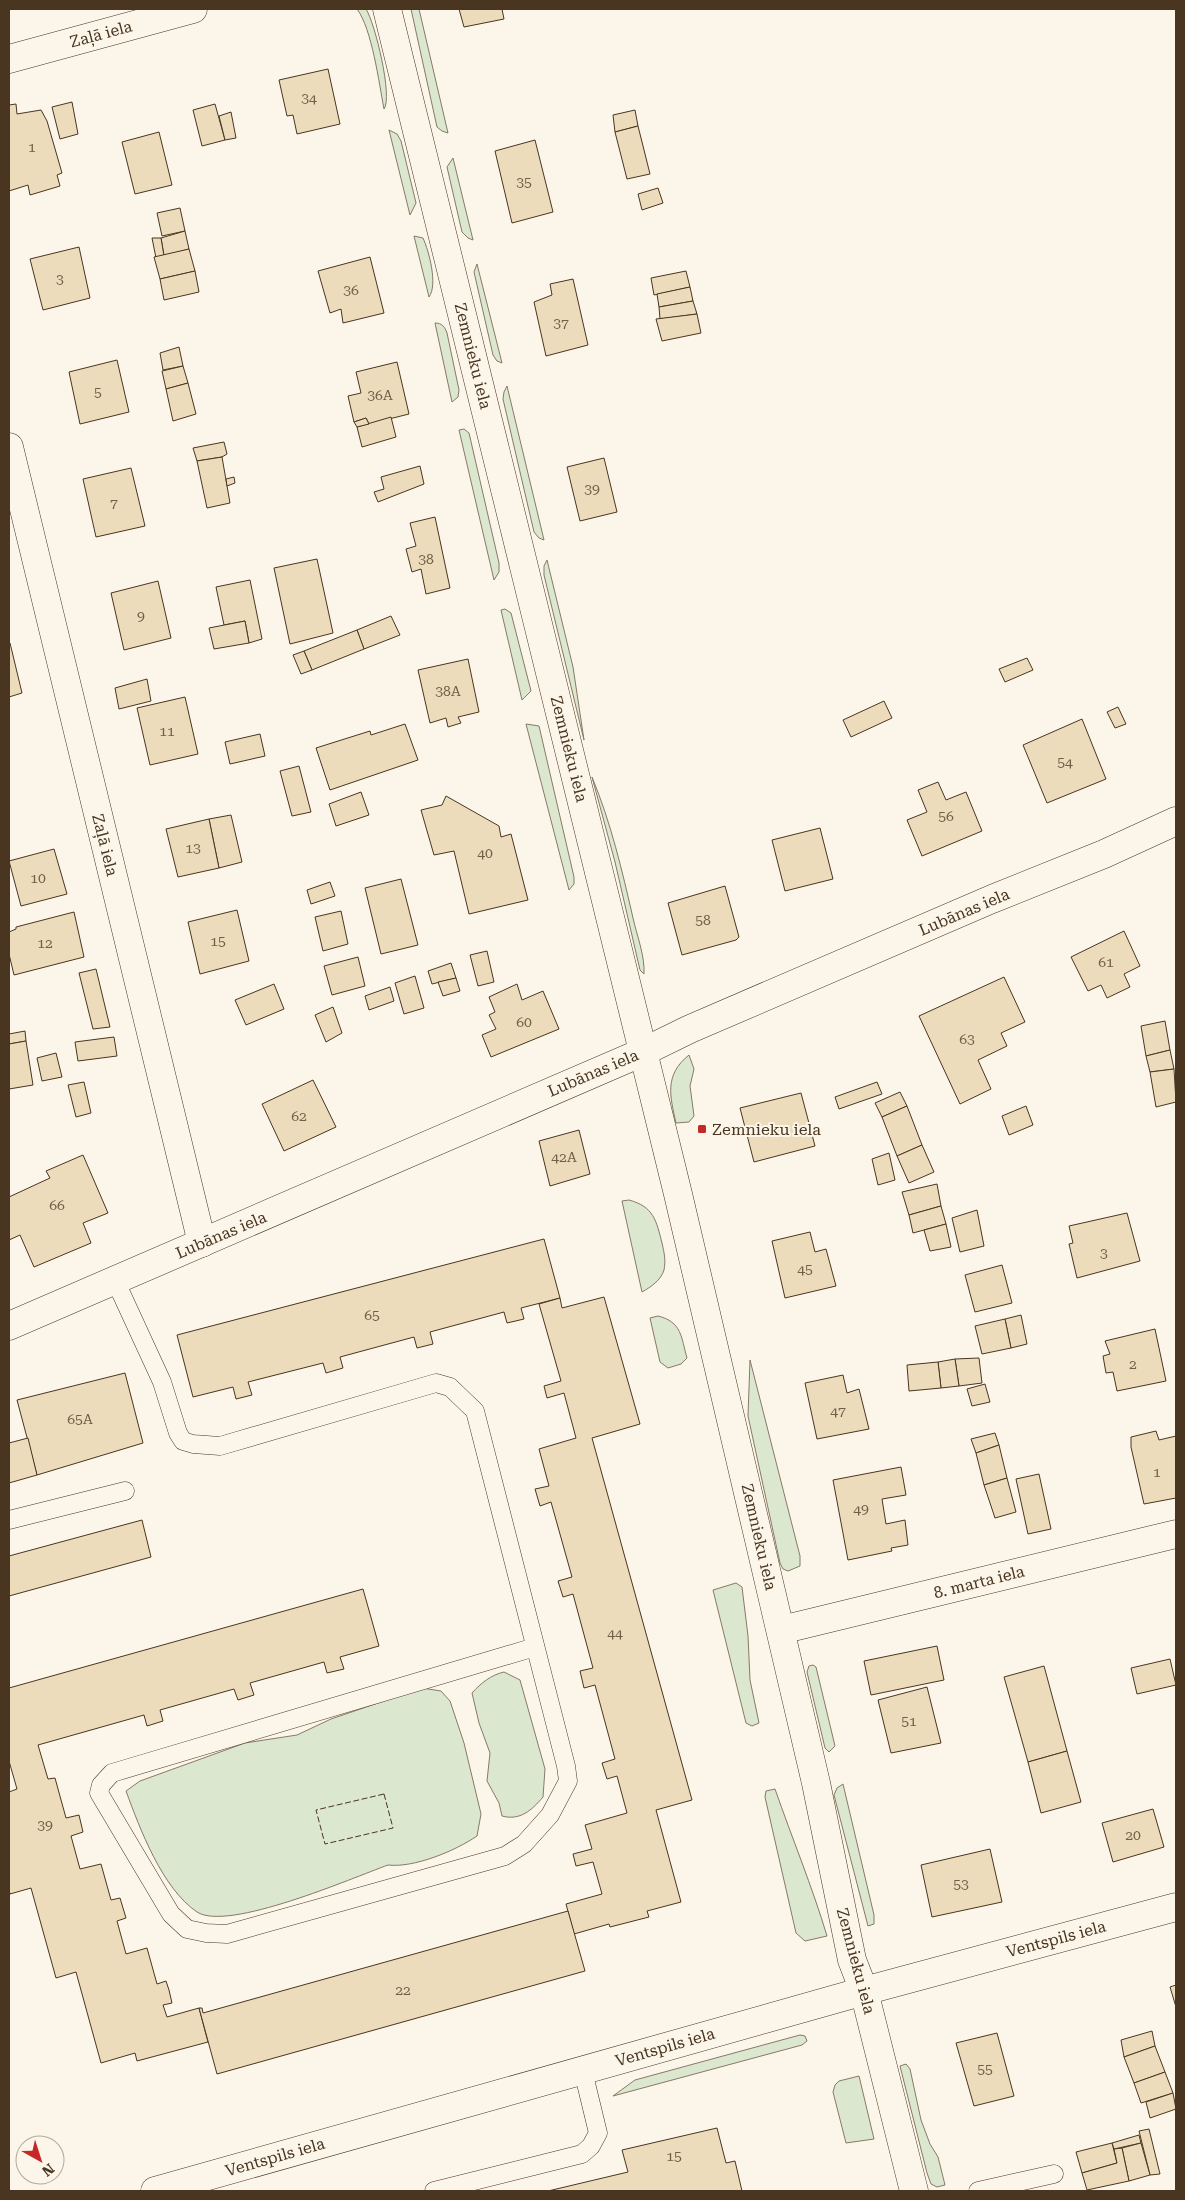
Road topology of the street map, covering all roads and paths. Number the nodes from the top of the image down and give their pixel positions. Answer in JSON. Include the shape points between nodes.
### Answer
{"nodes":[{"id":1,"x":193,"y":9,"type":"edge"},
{"id":2,"x":387,"y":9,"type":"edge"},
{"id":3,"x":9,"y":59,"type":"edge"},
{"id":4,"x":9,"y":447,"type":"edge"},
{"id":5,"x":1176,"y":821,"type":"edge"},
{"id":6,"x":644,"y":1052,"type":"junction"},
{"id":7,"x":202,"y":1243,"type":"junction"},
{"id":8,"x":115,"y":1280,"type":"junction"},
{"id":9,"x":9,"y":1326,"type":"edge"},
{"id":10,"x":125,"y":1490,"type":"dead end"},
{"id":11,"x":9,"y":1520,"type":"edge"},
{"id":12,"x":1176,"y":1534,"type":"edge"},
{"id":13,"x":781,"y":1630,"type":"junction"},
{"id":14,"x":536,"y":1647,"type":"junction"},
{"id":15,"x":1176,"y":1907,"type":"edge"},
{"id":16,"x":864,"y":1991,"type":"junction"},
{"id":17,"x":583,"y":2071,"type":"junction"},
{"id":18,"x":1054,"y":2174,"type":"dead end"},
{"id":19,"x":155,"y":2191,"type":"edge"},
{"id":20,"x":434,"y":2191,"type":"edge"},
{"id":21,"x":914,"y":2191,"type":"edge"},
{"id":22,"x":978,"y":2191,"type":"edge"}],
"edges":[{"from":1,"to":3,"type":"street","name":"Zaļā iela"},
{"from":2,"to":6,"type":"street","name":"Zemnieku iela"},
{"from":4,"to":7,"type":"street","name":"Zaļā iela"},
{"from":5,"to":6,"type":"street","name":"Lubānas iela","via":[[708,1021]]},
{"from":6,"to":7,"type":"street","name":"Lubānas iela"},
{"from":6,"to":13,"type":"street","name":"Zemnieku iela"},
{"from":7,"to":8,"type":"street","name":"Lubānas iela"},
{"from":8,"to":9,"type":"street","name":"Lubānas iela"},
{"from":8,"to":14,"type":"lane","via":[[162,1382],[178,1433],[184,1441],[193,1444],[220,1446],[436,1383],[450,1387],[475,1411]]},
{"from":10,"to":11,"type":"lane"},
{"from":12,"to":13,"type":"street","name":"8. marta iela"},
{"from":13,"to":16,"type":"street","name":"Zemnieku iela","via":[[852,1960]]},
{"from":14,"to":14,"type":"lane","via":[[568,1781],[550,1815],[524,1844],[505,1856],[228,1934],[206,1933],[187,1929],[171,1914],[99,1793],[101,1785],[112,1773],[130,1766]]},
{"from":15,"to":16,"type":"street","name":"Ventspils iela"},
{"from":16,"to":17,"type":"street","name":"Ventspils iela"},
{"from":16,"to":21,"type":"street","name":"Zemnieku iela"},
{"from":17,"to":19,"type":"street","name":"Ventspils iela"},
{"from":17,"to":20,"type":"lane","via":[[598,2133],[582,2154]]},
{"from":18,"to":22,"type":"lane"}]}
